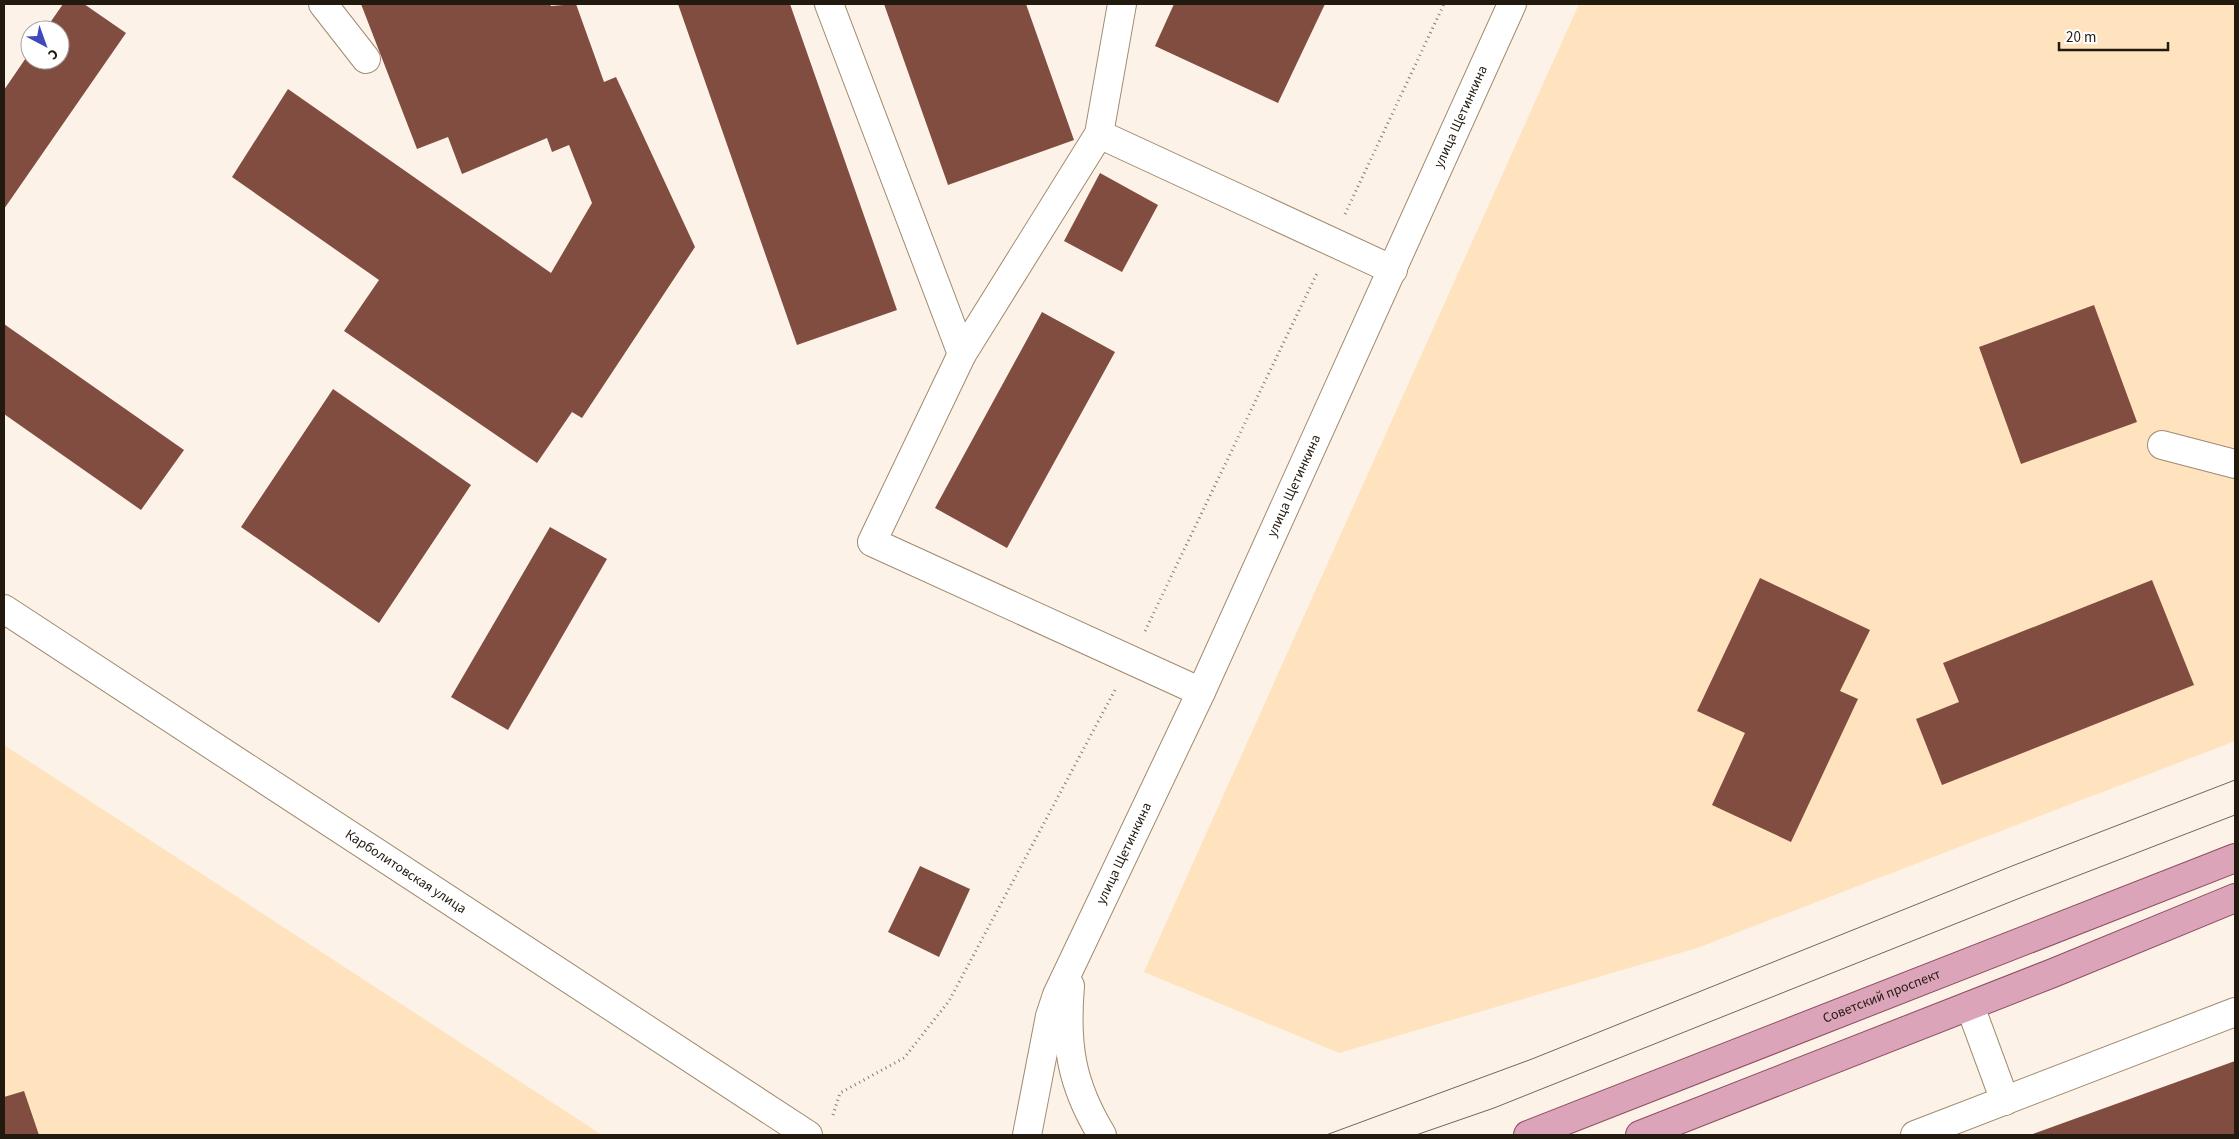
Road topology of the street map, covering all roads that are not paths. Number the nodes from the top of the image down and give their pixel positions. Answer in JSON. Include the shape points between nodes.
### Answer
{"nodes":[{"id":1,"x":323,"y":4,"type":"edge"},
{"id":2,"x":830,"y":4,"type":"edge"},
{"id":3,"x":1122,"y":4,"type":"edge"},
{"id":4,"x":1512,"y":4,"type":"edge"},
{"id":5,"x":366,"y":59,"type":"dead end"},
{"id":6,"x":1099,"y":134,"type":"junction"},
{"id":7,"x":1393,"y":270,"type":"junction"},
{"id":8,"x":962,"y":354,"type":"junction"},
{"id":9,"x":2162,"y":445,"type":"dead end"},
{"id":10,"x":2235,"y":464,"type":"edge"},
{"id":11,"x":4,"y":609,"type":"edge"},
{"id":12,"x":1201,"y":692,"type":"junction"},
{"id":13,"x":2235,"y":858,"type":"edge"},
{"id":14,"x":2235,"y":898,"type":"edge"},
{"id":15,"x":1072,"y":967,"type":"junction"},
{"id":16,"x":1970,"y":1006,"type":"junction"},
{"id":17,"x":2235,"y":1012,"type":"edge"},
{"id":18,"x":2005,"y":1101,"type":"junction"},
{"id":19,"x":808,"y":1135,"type":"edge"},
{"id":20,"x":1027,"y":1135,"type":"edge"},
{"id":21,"x":1102,"y":1135,"type":"edge"},
{"id":22,"x":1528,"y":1135,"type":"edge"},
{"id":23,"x":1640,"y":1135,"type":"edge"},
{"id":24,"x":1916,"y":1135,"type":"edge"}],
"edges":[{"from":1,"to":5,"type":"street"},
{"from":2,"to":8,"type":"street"},
{"from":3,"to":6,"type":"street"},
{"from":4,"to":7,"type":"street","name":"улица Щетинкина"},
{"from":6,"to":7,"type":"street"},
{"from":6,"to":8,"type":"street"},
{"from":7,"to":12,"type":"street","name":"улица Щетинкина"},
{"from":8,"to":12,"type":"street","via":[[872,542]]},
{"from":9,"to":10,"type":"street"},
{"from":11,"to":19,"type":"street","name":"Карболитовская улица"},
{"from":12,"to":15,"type":"street","name":"улица Щетинкина"},
{"from":13,"to":22,"type":"main road","name":"Советский проспект"},
{"from":14,"to":16,"type":"main road"},
{"from":15,"to":20,"type":"street","name":"улица Щетинкина","via":[[1050,1016]]},
{"from":15,"to":21,"type":"street","via":[[1068,1037],[1071,1063],[1081,1094]]},
{"from":16,"to":18,"type":"street"},
{"from":16,"to":23,"type":"main road"},
{"from":17,"to":18,"type":"street"},
{"from":18,"to":24,"type":"street"}]}
